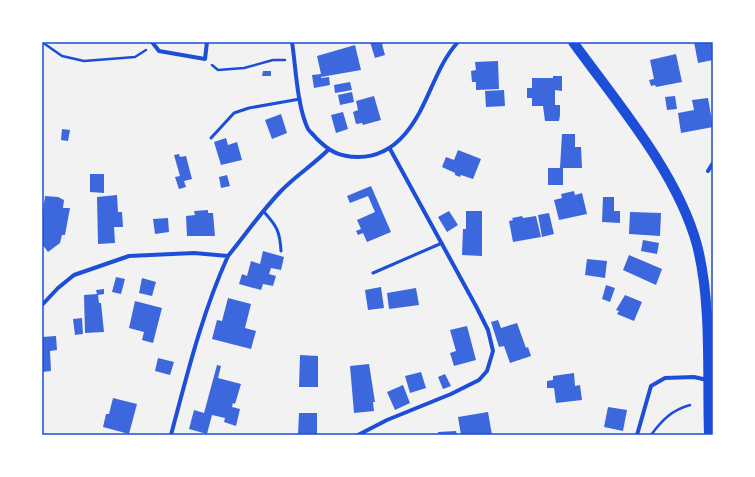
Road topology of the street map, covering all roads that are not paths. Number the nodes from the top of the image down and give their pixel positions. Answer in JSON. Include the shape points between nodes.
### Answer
{"nodes":[{"id":1,"x":207,"y":42,"type":"edge"},
{"id":2,"x":292,"y":42,"type":"edge"},
{"id":3,"x":458,"y":42,"type":"edge"},
{"id":4,"x":573,"y":42,"type":"edge"},
{"id":5,"x":152,"y":43,"type":"edge"},
{"id":6,"x":300,"y":100,"type":"junction"},
{"id":7,"x":211,"y":138,"type":"dead end"},
{"id":8,"x":390,"y":149,"type":"junction"},
{"id":9,"x":328,"y":150,"type":"junction"},
{"id":10,"x":713,"y":163,"type":"edge"},
{"id":11,"x":708,"y":171,"type":"dead end"},
{"id":12,"x":264,"y":212,"type":"junction"},
{"id":13,"x":442,"y":243,"type":"junction"},
{"id":14,"x":281,"y":251,"type":"dead end"},
{"id":15,"x":228,"y":256,"type":"junction"},
{"id":16,"x":373,"y":273,"type":"dead end"},
{"id":17,"x":42,"y":305,"type":"edge"},
{"id":18,"x":707,"y":380,"type":"junction"},
{"id":19,"x":172,"y":435,"type":"edge"},
{"id":20,"x":358,"y":435,"type":"edge"},
{"id":21,"x":637,"y":435,"type":"edge"},
{"id":22,"x":709,"y":435,"type":"edge"}],
"edges":[{"from":1,"to":5,"type":"street","via":[[205,59],[159,51]]},
{"from":2,"to":6,"type":"street"},
{"from":3,"to":8,"type":"street","via":[[442,62],[419,113],[406,133]]},
{"from":4,"to":18,"type":"main road","via":[[637,129],[669,179],[684,209],[697,246],[703,280]]},
{"from":6,"to":7,"type":"lane","via":[[234,112]]},
{"from":6,"to":9,"type":"street","via":[[308,130]]},
{"from":8,"to":9,"type":"street","via":[[368,157],[338,155]]},
{"from":8,"to":13,"type":"street"},
{"from":9,"to":12,"type":"street","via":[[314,164],[297,175]]},
{"from":10,"to":11,"type":"street"},
{"from":12,"to":14,"type":"lane","via":[[278,230]]},
{"from":12,"to":15,"type":"street"},
{"from":13,"to":16,"type":"lane"},
{"from":13,"to":20,"type":"street","via":[[488,330],[493,351],[487,371],[479,380],[458,391],[387,420]]},
{"from":15,"to":17,"type":"street","via":[[194,253],[129,256],[74,275]]},
{"from":15,"to":19,"type":"street","via":[[204,319]]},
{"from":18,"to":21,"type":"street","via":[[694,377],[665,378],[651,386]]},
{"from":18,"to":22,"type":"main road"}]}
